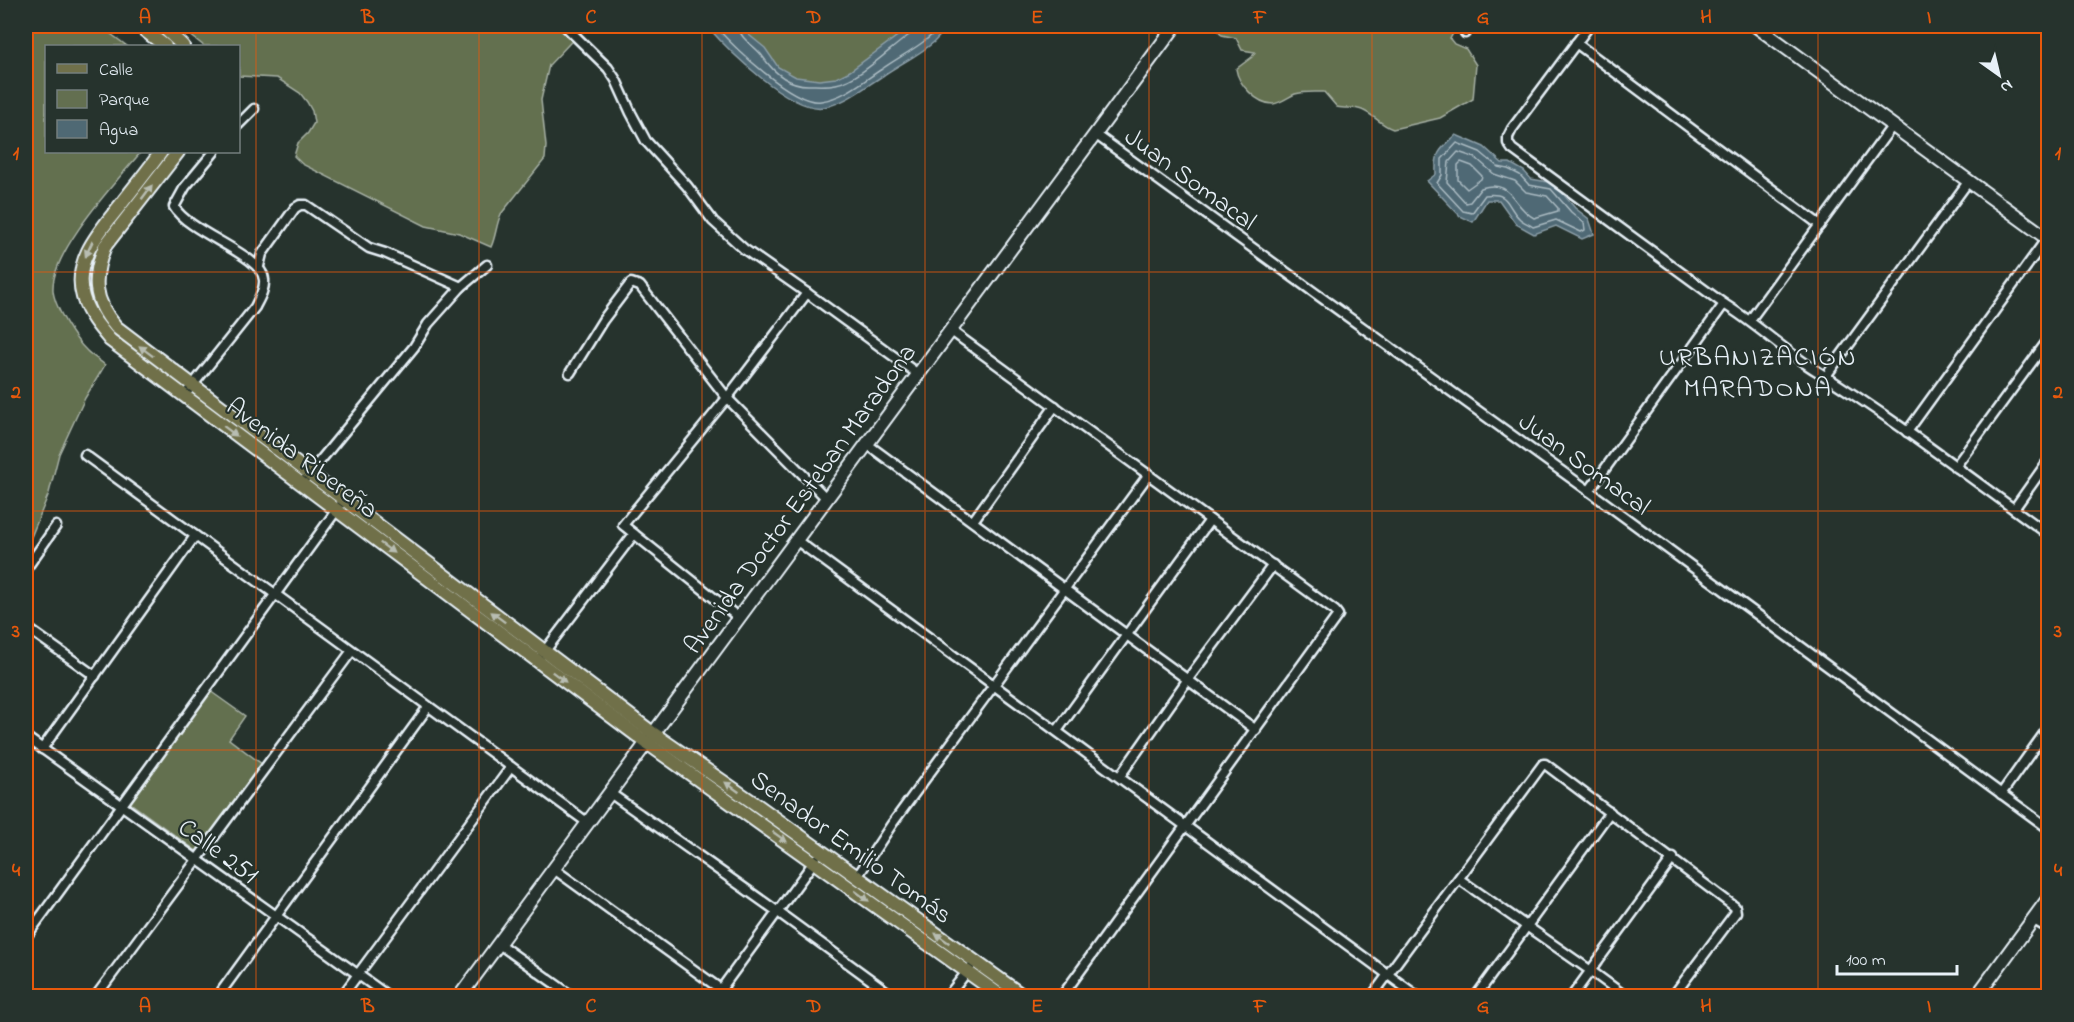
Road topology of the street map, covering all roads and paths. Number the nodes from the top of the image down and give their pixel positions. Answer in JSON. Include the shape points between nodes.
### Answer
{"nodes":[{"id":1,"x":139,"y":26,"type":"edge"},
{"id":2,"x":162,"y":26,"type":"edge"},
{"id":3,"x":565,"y":26,"type":"edge"},
{"id":4,"x":1175,"y":26,"type":"edge"},
{"id":5,"x":1470,"y":26,"type":"edge"},
{"id":6,"x":1589,"y":26,"type":"edge"},
{"id":7,"x":1756,"y":26,"type":"edge"},
{"id":8,"x":1465,"y":33,"type":"dead end"},
{"id":9,"x":1576,"y":43,"type":"junction"},
{"id":10,"x":164,"y":45,"type":"edge"},
{"id":11,"x":182,"y":45,"type":"edge"},
{"id":12,"x":254,"y":109,"type":"dead end"},
{"id":13,"x":240,"y":123,"type":"edge"},
{"id":14,"x":1893,"y":125,"type":"junction"},
{"id":15,"x":1095,"y":134,"type":"junction"},
{"id":16,"x":160,"y":153,"type":"edge"},
{"id":17,"x":177,"y":153,"type":"edge"},
{"id":18,"x":213,"y":153,"type":"edge"},
{"id":19,"x":1968,"y":182,"type":"junction"},
{"id":20,"x":1820,"y":225,"type":"junction"},
{"id":21,"x":2048,"y":239,"type":"edge"},
{"id":22,"x":259,"y":266,"type":"junction"},
{"id":23,"x":487,"y":266,"type":"dead end"},
{"id":24,"x":461,"y":287,"type":"junction"},
{"id":25,"x":807,"y":293,"type":"junction"},
{"id":26,"x":1724,"y":304,"type":"junction"},
{"id":27,"x":1750,"y":320,"type":"junction"},
{"id":28,"x":950,"y":330,"type":"junction"},
{"id":29,"x":2049,"y":340,"type":"edge"},
{"id":30,"x":570,"y":373,"type":"dead end"},
{"id":31,"x":918,"y":374,"type":"junction"},
{"id":32,"x":1826,"y":376,"type":"junction"},
{"id":33,"x":188,"y":391,"type":"junction"},
{"id":34,"x":727,"y":398,"type":"junction"},
{"id":35,"x":1055,"y":406,"type":"junction"},
{"id":36,"x":1907,"y":432,"type":"junction"},
{"id":37,"x":867,"y":444,"type":"junction"},
{"id":38,"x":85,"y":455,"type":"dead end"},
{"id":39,"x":2049,"y":461,"type":"edge"},
{"id":40,"x":1956,"y":467,"type":"junction"},
{"id":41,"x":1149,"y":474,"type":"junction"},
{"id":42,"x":305,"y":479,"type":"junction"},
{"id":43,"x":1589,"y":491,"type":"junction"},
{"id":44,"x":827,"y":499,"type":"junction"},
{"id":45,"x":340,"y":505,"type":"junction"},
{"id":46,"x":2014,"y":509,"type":"junction"},
{"id":47,"x":1210,"y":520,"type":"junction"},
{"id":48,"x":973,"y":522,"type":"junction"},
{"id":49,"x":56,"y":526,"type":"dead end"},
{"id":50,"x":634,"y":534,"type":"junction"},
{"id":51,"x":2049,"y":534,"type":"edge"},
{"id":52,"x":195,"y":537,"type":"junction"},
{"id":53,"x":796,"y":540,"type":"junction"},
{"id":54,"x":1273,"y":566,"type":"junction"},
{"id":55,"x":26,"y":569,"type":"edge"},
{"id":56,"x":1065,"y":588,"type":"junction"},
{"id":57,"x":275,"y":595,"type":"junction"},
{"id":58,"x":739,"y":618,"type":"junction"},
{"id":59,"x":26,"y":627,"type":"edge"},
{"id":60,"x":1126,"y":634,"type":"junction"},
{"id":61,"x":351,"y":652,"type":"junction"},
{"id":62,"x":541,"y":656,"type":"junction"},
{"id":63,"x":95,"y":676,"type":"junction"},
{"id":64,"x":1188,"y":679,"type":"junction"},
{"id":65,"x":995,"y":685,"type":"junction"},
{"id":66,"x":428,"y":707,"type":"junction"},
{"id":67,"x":2049,"y":728,"type":"edge"},
{"id":68,"x":1256,"y":730,"type":"junction"},
{"id":69,"x":1057,"y":731,"type":"junction"},
{"id":70,"x":26,"y":737,"type":"edge"},
{"id":71,"x":650,"y":738,"type":"junction"},
{"id":72,"x":42,"y":749,"type":"junction"},
{"id":73,"x":511,"y":767,"type":"junction"},
{"id":74,"x":1120,"y":776,"type":"junction"},
{"id":75,"x":610,"y":792,"type":"junction"},
{"id":76,"x":2001,"y":794,"type":"junction"},
{"id":77,"x":122,"y":805,"type":"junction"},
{"id":78,"x":1610,"y":812,"type":"junction"},
{"id":79,"x":588,"y":823,"type":"junction"},
{"id":80,"x":1186,"y":826,"type":"junction"},
{"id":81,"x":2049,"y":828,"type":"edge"},
{"id":82,"x":818,"y":856,"type":"junction"},
{"id":83,"x":1673,"y":858,"type":"junction"},
{"id":84,"x":197,"y":861,"type":"junction"},
{"id":85,"x":554,"y":869,"type":"junction"},
{"id":86,"x":856,"y":877,"type":"junction"},
{"id":87,"x":1459,"y":879,"type":"junction"},
{"id":88,"x":2049,"y":899,"type":"edge"},
{"id":89,"x":778,"y":912,"type":"junction"},
{"id":90,"x":276,"y":917,"type":"junction"},
{"id":91,"x":2034,"y":920,"type":"junction"},
{"id":92,"x":1527,"y":925,"type":"junction"},
{"id":93,"x":2049,"y":928,"type":"edge"},
{"id":94,"x":26,"y":938,"type":"edge"},
{"id":95,"x":499,"y":944,"type":"junction"},
{"id":96,"x":971,"y":966,"type":"junction"},
{"id":97,"x":1591,"y":971,"type":"junction"},
{"id":98,"x":358,"y":975,"type":"junction"},
{"id":99,"x":1387,"y":975,"type":"junction"},
{"id":100,"x":718,"y":993,"type":"edge"},
{"id":101,"x":96,"y":996,"type":"edge"},
{"id":102,"x":218,"y":996,"type":"edge"},
{"id":103,"x":342,"y":996,"type":"edge"},
{"id":104,"x":388,"y":996,"type":"edge"},
{"id":105,"x":460,"y":996,"type":"edge"},
{"id":106,"x":572,"y":996,"type":"edge"},
{"id":107,"x":730,"y":996,"type":"edge"},
{"id":108,"x":892,"y":996,"type":"edge"},
{"id":109,"x":948,"y":996,"type":"edge"},
{"id":110,"x":1001,"y":996,"type":"edge"},
{"id":111,"x":1023,"y":996,"type":"edge"},
{"id":112,"x":1062,"y":996,"type":"edge"},
{"id":113,"x":1372,"y":996,"type":"edge"},
{"id":114,"x":1417,"y":996,"type":"edge"},
{"id":115,"x":1476,"y":996,"type":"edge"},
{"id":116,"x":1572,"y":996,"type":"edge"},
{"id":117,"x":1625,"y":996,"type":"edge"},
{"id":118,"x":1673,"y":996,"type":"edge"},
{"id":119,"x":1979,"y":996,"type":"edge"}],
"edges":[{"from":1,"to":10,"type":"main road"},
{"from":2,"to":11,"type":"main road"},
{"from":3,"to":25,"type":"street","via":[[608,68],[646,141],[713,221],[744,249]]},
{"from":4,"to":15,"type":"main road","name":"Avenida Doctor Esteban Maradona"},
{"from":5,"to":8,"type":"street"},
{"from":6,"to":9,"type":"street"},
{"from":7,"to":14,"type":"main road"},
{"from":9,"to":20,"type":"street"},
{"from":9,"to":26,"type":"street","via":[[1512,129],[1508,143]]},
{"from":12,"to":13,"type":"street"},
{"from":14,"to":19,"type":"main road"},
{"from":14,"to":20,"type":"street"},
{"from":15,"to":28,"type":"main road","name":"Avenida Doctor Esteban Maradona"},
{"from":15,"to":43,"type":"street","name":"Juan Somacal"},
{"from":16,"to":33,"type":"main road","name":"Avenida Ribereña","one_way":true,"via":[[96,236],[83,263],[81,283],[88,310],[110,340]]},
{"from":33,"to":17,"type":"main road","name":"Avenida Ribereña","one_way":true,"via":[[116,327],[99,303],[96,286],[105,246]]},
{"from":18,"to":22,"type":"street","via":[[174,207],[188,223]]},
{"from":19,"to":21,"type":"main road"},
{"from":19,"to":32,"type":"street"},
{"from":20,"to":27,"type":"street"},
{"from":21,"to":36,"type":"street"},
{"from":22,"to":24,"type":"street","via":[[262,254],[295,208],[306,205],[369,248]]},
{"from":22,"to":33,"type":"street","via":[[265,278],[255,307]]},
{"from":23,"to":24,"type":"street"},
{"from":24,"to":42,"type":"street"},
{"from":25,"to":31,"type":"street"},
{"from":25,"to":34,"type":"street"},
{"from":26,"to":27,"type":"street"},
{"from":26,"to":43,"type":"street"},
{"from":27,"to":32,"type":"street"},
{"from":28,"to":31,"type":"main road","name":"Avenida Doctor Esteban Maradona"},
{"from":28,"to":35,"type":"street"},
{"from":29,"to":40,"type":"street"},
{"from":30,"to":34,"type":"street","via":[[631,283],[640,286]]},
{"from":31,"to":37,"type":"main road","name":"Avenida Doctor Esteban Maradona"},
{"from":32,"to":36,"type":"street"},
{"from":33,"to":42,"type":"main road","name":"Avenida Ribereña"},
{"from":34,"to":44,"type":"street"},
{"from":34,"to":50,"type":"street","via":[[623,525]]},
{"from":35,"to":41,"type":"street"},
{"from":35,"to":48,"type":"street"},
{"from":36,"to":40,"type":"street"},
{"from":37,"to":44,"type":"main road","name":"Avenida Doctor Esteban Maradona"},
{"from":37,"to":48,"type":"street"},
{"from":38,"to":52,"type":"street"},
{"from":39,"to":46,"type":"street"},
{"from":40,"to":46,"type":"street"},
{"from":41,"to":47,"type":"street"},
{"from":41,"to":56,"type":"street"},
{"from":42,"to":45,"type":"main road","name":"Avenida Ribereña"},
{"from":43,"to":76,"type":"street","name":"Juan Somacal"},
{"from":44,"to":53,"type":"main road","name":"Avenida Doctor Esteban Maradona"},
{"from":45,"to":57,"type":"street"},
{"from":45,"to":62,"type":"main road","name":"Avenida Ribereña"},
{"from":46,"to":51,"type":"street"},
{"from":47,"to":54,"type":"street"},
{"from":47,"to":60,"type":"street"},
{"from":48,"to":56,"type":"street"},
{"from":49,"to":55,"type":"street"},
{"from":50,"to":58,"type":"street"},
{"from":50,"to":62,"type":"street"},
{"from":52,"to":57,"type":"street"},
{"from":52,"to":63,"type":"street"},
{"from":53,"to":58,"type":"main road","name":"Avenida Doctor Esteban Maradona"},
{"from":53,"to":65,"type":"street"},
{"from":54,"to":64,"type":"street"},
{"from":54,"to":68,"type":"street","via":[[1338,615]]},
{"from":56,"to":60,"type":"street"},
{"from":56,"to":65,"type":"street"},
{"from":57,"to":61,"type":"street"},
{"from":57,"to":77,"type":"street"},
{"from":58,"to":71,"type":"main road","name":"Avenida Doctor Esteban Maradona"},
{"from":59,"to":63,"type":"street"},
{"from":60,"to":64,"type":"street"},
{"from":60,"to":69,"type":"street"},
{"from":61,"to":66,"type":"street"},
{"from":61,"to":84,"type":"street"},
{"from":62,"to":71,"type":"main road","name":"Avenida Ribereña"},
{"from":63,"to":72,"type":"street"},
{"from":64,"to":68,"type":"street"},
{"from":64,"to":74,"type":"street"},
{"from":65,"to":69,"type":"street"},
{"from":65,"to":86,"type":"street"},
{"from":66,"to":73,"type":"street"},
{"from":66,"to":90,"type":"street"},
{"from":67,"to":76,"type":"street"},
{"from":68,"to":80,"type":"street"},
{"from":69,"to":74,"type":"street"},
{"from":70,"to":72,"type":"street","name":"Calle 251"},
{"from":71,"to":75,"type":"main road","name":"Avenida Doctor Esteban Maradona"},
{"from":71,"to":82,"type":"main road","name":"Senador Emilio Tomás"},
{"from":72,"to":77,"type":"street","name":"Calle 251"},
{"from":73,"to":79,"type":"street"},
{"from":73,"to":98,"type":"street"},
{"from":74,"to":80,"type":"street"},
{"from":75,"to":79,"type":"main road","name":"Avenida Doctor Esteban Maradona"},
{"from":75,"to":89,"type":"street"},
{"from":76,"to":81,"type":"street","name":"Juan Somacal"},
{"from":77,"to":84,"type":"street","name":"Calle 251"},
{"from":77,"to":94,"type":"street"},
{"from":78,"to":83,"type":"street"},
{"from":78,"to":87,"type":"street","via":[[1543,764]]},
{"from":78,"to":92,"type":"street"},
{"from":79,"to":85,"type":"main road","name":"Avenida Doctor Esteban Maradona"},
{"from":80,"to":99,"type":"street"},
{"from":80,"to":112,"type":"street"},
{"from":82,"to":86,"type":"main road","name":"Senador Emilio Tomás"},
{"from":82,"to":89,"type":"street"},
{"from":82,"to":96,"type":"main road","name":"Senador Emilio Tomás","one_way":true},
{"from":83,"to":97,"type":"street"},
{"from":83,"to":118,"type":"street","via":[[1733,903],[1736,912]]},
{"from":84,"to":90,"type":"street","name":"Calle 251"},
{"from":84,"to":101,"type":"street"},
{"from":85,"to":95,"type":"main road","name":"Avenida Doctor Esteban Maradona"},
{"from":85,"to":100,"type":"street"},
{"from":96,"to":86,"type":"main road","name":"Senador Emilio Tomás","one_way":true},
{"from":87,"to":92,"type":"street"},
{"from":87,"to":99,"type":"street"},
{"from":88,"to":91,"type":"main road"},
{"from":89,"to":100,"type":"street"},
{"from":89,"to":108,"type":"street"},
{"from":90,"to":98,"type":"street","name":"Calle 251"},
{"from":90,"to":102,"type":"street"},
{"from":91,"to":93,"type":"street"},
{"from":91,"to":119,"type":"main road"},
{"from":92,"to":97,"type":"street"},
{"from":92,"to":115,"type":"street"},
{"from":95,"to":105,"type":"main road","name":"Avenida Doctor Esteban Maradona"},
{"from":95,"to":106,"type":"street"},
{"from":96,"to":109,"type":"street"},
{"from":96,"to":110,"type":"main road","name":"Senador Emilio Tomás"},
{"from":96,"to":111,"type":"main road","name":"Senador Emilio Tomás"},
{"from":97,"to":116,"type":"street"},
{"from":97,"to":117,"type":"street"},
{"from":98,"to":103,"type":"street"},
{"from":98,"to":104,"type":"street","name":"Calle 251"},
{"from":99,"to":113,"type":"street"},
{"from":99,"to":114,"type":"street"},
{"from":100,"to":107,"type":"street"}]}
